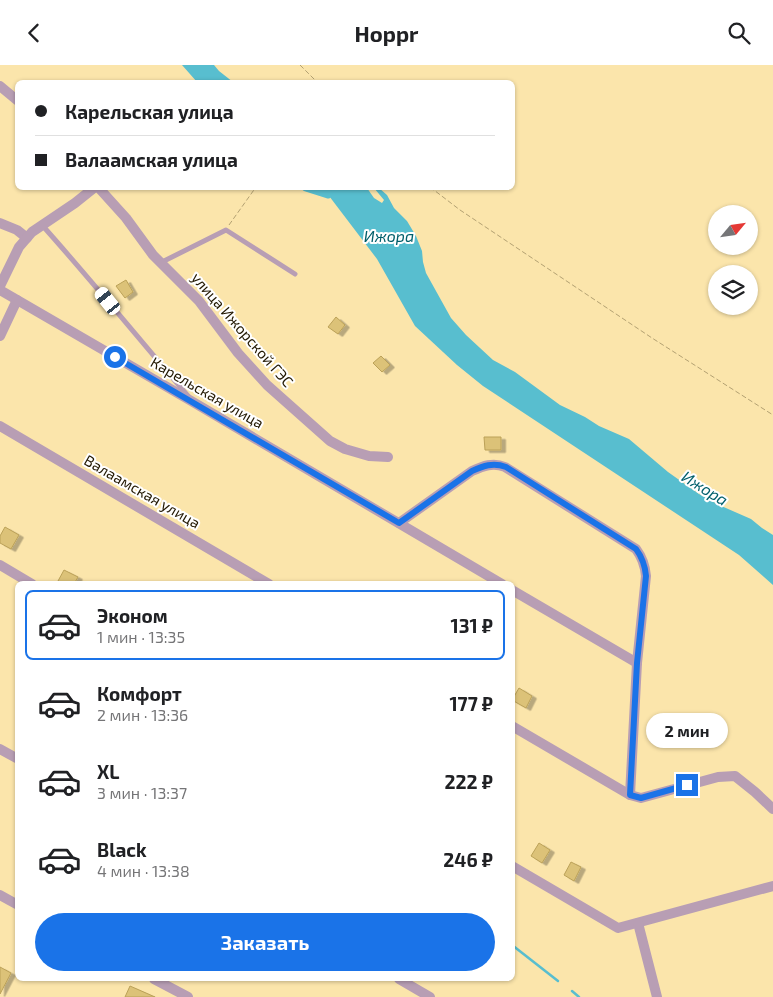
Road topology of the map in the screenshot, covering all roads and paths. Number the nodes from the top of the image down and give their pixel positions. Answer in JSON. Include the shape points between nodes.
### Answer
{"nodes":[{"id":1,"x":300,"y":65,"type":"edge"},
{"id":2,"x":315,"y":80,"type":"edge"},
{"id":3,"x":1,"y":88,"type":"edge"},
{"id":4,"x":15,"y":99,"type":"edge"},
{"id":5,"x":90,"y":190,"type":"edge"},
{"id":6,"x":101,"y":190,"type":"edge"},
{"id":7,"x":254,"y":190,"type":"edge"},
{"id":8,"x":434,"y":190,"type":"edge"},
{"id":9,"x":0,"y":223,"type":"edge"},
{"id":10,"x":42,"y":225,"type":"junction"},
{"id":11,"x":226,"y":230,"type":"junction"},
{"id":12,"x":27,"y":238,"type":"junction"},
{"id":13,"x":161,"y":263,"type":"junction"},
{"id":14,"x":295,"y":274,"type":"dead end"},
{"id":15,"x":0,"y":286,"type":"edge"},
{"id":16,"x":0,"y":290,"type":"edge"},
{"id":17,"x":17,"y":300,"type":"junction"},
{"id":18,"x":0,"y":336,"type":"edge"},
{"id":19,"x":193,"y":401,"type":"junction"},
{"id":20,"x":773,"y":415,"type":"edge"},
{"id":21,"x":0,"y":426,"type":"edge"},
{"id":22,"x":388,"y":457,"type":"dead end"},
{"id":23,"x":399,"y":523,"type":"junction"},
{"id":24,"x":0,"y":565,"type":"edge"},
{"id":25,"x":27,"y":581,"type":"edge"},
{"id":26,"x":264,"y":581,"type":"edge"},
{"id":27,"x":497,"y":581,"type":"edge"},
{"id":28,"x":515,"y":592,"type":"edge"},
{"id":29,"x":637,"y":663,"type":"junction"},
{"id":30,"x":515,"y":728,"type":"edge"},
{"id":31,"x":0,"y":749,"type":"edge"},
{"id":32,"x":15,"y":757,"type":"edge"},
{"id":33,"x":630,"y":795,"type":"junction"},
{"id":34,"x":773,"y":809,"type":"edge"},
{"id":35,"x":515,"y":868,"type":"edge"},
{"id":36,"x":773,"y":886,"type":"edge"},
{"id":37,"x":0,"y":895,"type":"edge"},
{"id":38,"x":15,"y":903,"type":"edge"},
{"id":39,"x":638,"y":923,"type":"junction"},
{"id":40,"x":158,"y":981,"type":"edge"},
{"id":41,"x":402,"y":981,"type":"edge"},
{"id":42,"x":188,"y":997,"type":"edge"},
{"id":43,"x":430,"y":997,"type":"edge"},
{"id":44,"x":657,"y":997,"type":"edge"}],
"edges":[{"from":1,"to":2,"type":"path"},
{"from":3,"to":4,"type":"street"},
{"from":5,"to":10,"type":"street"},
{"from":6,"to":13,"type":"street","name":"улица Ижорской ГЭС"},
{"from":7,"to":11,"type":"path"},
{"from":8,"to":20,"type":"path","via":[[652,338]]},
{"from":9,"to":12,"type":"street"},
{"from":10,"to":12,"type":"street"},
{"from":10,"to":19,"type":"lane"},
{"from":11,"to":13,"type":"lane"},
{"from":11,"to":14,"type":"lane"},
{"from":12,"to":15,"type":"street","via":[[19,247]]},
{"from":13,"to":22,"type":"street","name":"улица Ижорской ГЭС","via":[[199,301],[267,385],[330,441],[370,456]]},
{"from":16,"to":17,"type":"street","name":"Карельская улица"},
{"from":17,"to":18,"type":"street"},
{"from":17,"to":19,"type":"street","name":"Карельская улица"},
{"from":19,"to":23,"type":"street","name":"Карельская улица"},
{"from":21,"to":26,"type":"street","name":"Валаамская улица"},
{"from":23,"to":27,"type":"street","name":"Карельская улица"},
{"from":23,"to":29,"type":"street","via":[[472,471],[491,464],[506,467],[622,539],[642,557],[646,576]]},
{"from":24,"to":25,"type":"street"},
{"from":28,"to":29,"type":"street"},
{"from":29,"to":33,"type":"street"},
{"from":30,"to":33,"type":"street"},
{"from":31,"to":32,"type":"street"},
{"from":33,"to":34,"type":"street","via":[[641,798],[718,777],[735,776]]},
{"from":35,"to":39,"type":"street","via":[[618,928]]},
{"from":36,"to":39,"type":"street"},
{"from":37,"to":38,"type":"street"},
{"from":39,"to":44,"type":"street"},
{"from":40,"to":42,"type":"street"},
{"from":41,"to":43,"type":"street"}]}
